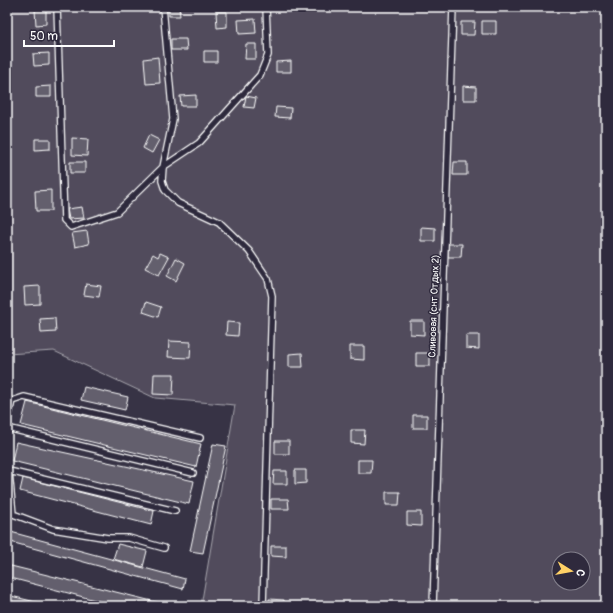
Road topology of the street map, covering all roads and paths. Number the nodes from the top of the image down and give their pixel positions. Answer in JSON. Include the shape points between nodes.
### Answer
{"nodes":[{"id":1,"x":57,"y":7,"type":"edge"},
{"id":2,"x":163,"y":7,"type":"edge"},
{"id":3,"x":266,"y":7,"type":"edge"},
{"id":4,"x":453,"y":7,"type":"edge"},
{"id":5,"x":163,"y":167,"type":"junction"},
{"id":6,"x":7,"y":423,"type":"edge"},
{"id":7,"x":7,"y":428,"type":"edge"},
{"id":8,"x":200,"y":438,"type":"dead end"},
{"id":9,"x":8,"y":470,"type":"edge"},
{"id":10,"x":193,"y":473,"type":"dead end"},
{"id":11,"x":175,"y":511,"type":"dead end"},
{"id":12,"x":10,"y":513,"type":"edge"},
{"id":13,"x":164,"y":548,"type":"dead end"},
{"id":14,"x":263,"y":606,"type":"edge"},
{"id":15,"x":433,"y":606,"type":"edge"}],
"edges":[{"from":1,"to":5,"type":"lane","via":[[64,220],[71,227],[117,212]]},
{"from":2,"to":5,"type":"lane","via":[[173,119]]},
{"from":3,"to":5,"type":"lane","via":[[268,55],[260,75],[199,143]]},
{"from":4,"to":15,"type":"lane","name":"Сливовая (снт Отдых 2)"},
{"from":5,"to":14,"type":"lane","via":[[162,181],[165,190],[178,203],[219,222],[248,251],[268,279],[272,296]]},
{"from":6,"to":8,"type":"lane","via":[[12,401],[24,397]]},
{"from":7,"to":10,"type":"lane"},
{"from":9,"to":11,"type":"lane"},
{"from":9,"to":12,"type":"lane"},
{"from":12,"to":13,"type":"lane","via":[[53,529],[108,538],[129,538]]}]}
